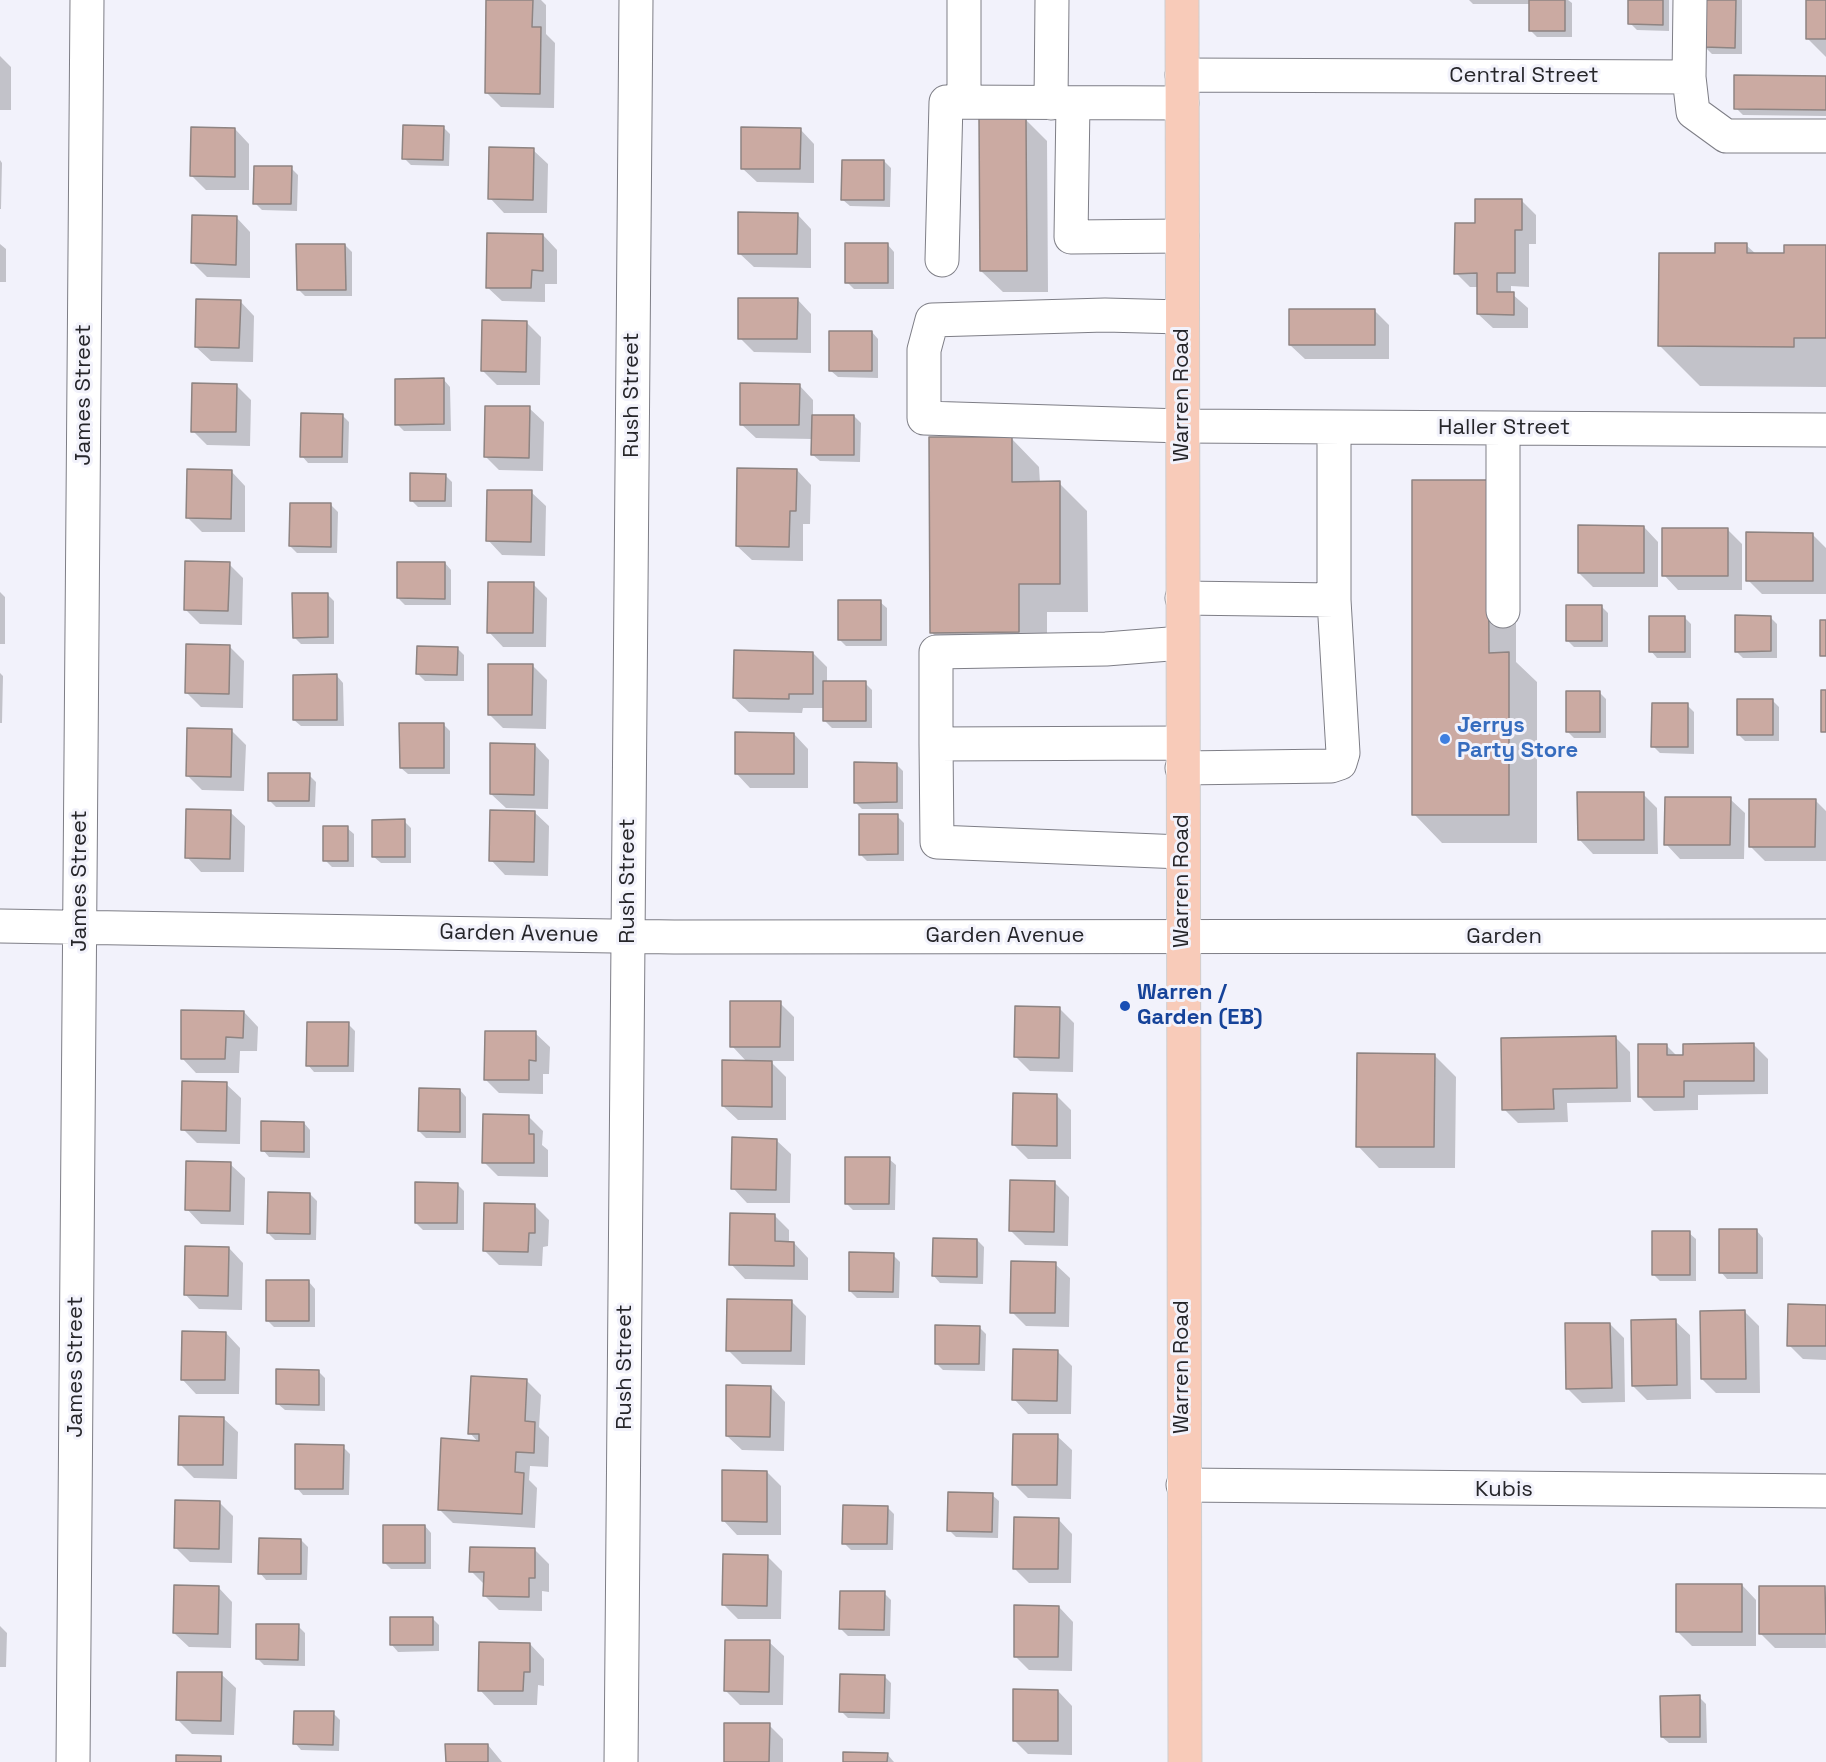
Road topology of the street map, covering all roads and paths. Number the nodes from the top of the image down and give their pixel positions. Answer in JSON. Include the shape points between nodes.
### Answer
{"nodes":[{"id":1,"x":87,"y":0,"type":"edge"},
{"id":2,"x":636,"y":0,"type":"edge"},
{"id":3,"x":964,"y":0,"type":"edge"},
{"id":4,"x":1052,"y":0,"type":"edge"},
{"id":5,"x":1182,"y":0,"type":"edge"},
{"id":6,"x":1690,"y":0,"type":"edge"},
{"id":7,"x":1689,"y":77,"type":"junction"},
{"id":8,"x":1182,"y":89,"type":"junction"},
{"id":9,"x":964,"y":102,"type":"junction"},
{"id":10,"x":1062,"y":103,"type":"junction"},
{"id":11,"x":1826,"y":136,"type":"edge"},
{"id":12,"x":1182,"y":236,"type":"junction"},
{"id":13,"x":942,"y":260,"type":"dead end"},
{"id":14,"x":1182,"y":317,"type":"junction"},
{"id":15,"x":1182,"y":426,"type":"junction"},
{"id":16,"x":1334,"y":427,"type":"junction"},
{"id":17,"x":1503,"y":428,"type":"junction"},
{"id":18,"x":1826,"y":430,"type":"edge"},
{"id":19,"x":1182,"y":598,"type":"junction"},
{"id":20,"x":1334,"y":600,"type":"junction"},
{"id":21,"x":1503,"y":611,"type":"dead end"},
{"id":22,"x":1182,"y":643,"type":"junction"},
{"id":23,"x":936,"y":744,"type":"junction"},
{"id":24,"x":1182,"y":756,"type":"junction"},
{"id":25,"x":1182,"y":852,"type":"junction"},
{"id":26,"x":0,"y":926,"type":"edge"},
{"id":27,"x":80,"y":927,"type":"junction"},
{"id":28,"x":628,"y":936,"type":"junction"},
{"id":29,"x":1826,"y":936,"type":"edge"},
{"id":30,"x":1182,"y":937,"type":"junction"},
{"id":31,"x":1183,"y":1485,"type":"junction"},
{"id":32,"x":1826,"y":1491,"type":"edge"},
{"id":33,"x":73,"y":1762,"type":"edge"},
{"id":34,"x":621,"y":1762,"type":"edge"},
{"id":35,"x":1185,"y":1762,"type":"edge"}],
"edges":[{"from":1,"to":27,"type":"street","name":"James Street"},
{"from":2,"to":28,"type":"street","name":"Rush Street"},
{"from":3,"to":9,"type":"street"},
{"from":4,"to":10,"type":"street"},
{"from":5,"to":8,"type":"main road","name":"Warren Road"},
{"from":6,"to":7,"type":"street"},
{"from":7,"to":8,"type":"street","name":"Central Street"},
{"from":7,"to":11,"type":"street","via":[[1693,112],[1726,136]]},
{"from":8,"to":10,"type":"street","name":"Central Street"},
{"from":8,"to":12,"type":"main road","name":"Warren Road"},
{"from":9,"to":10,"type":"street","name":"Central Street"},
{"from":9,"to":13,"type":"street","via":[[946,102]]},
{"from":10,"to":12,"type":"street","via":[[1071,237]]},
{"from":12,"to":14,"type":"main road","name":"Warren Road"},
{"from":14,"to":15,"type":"main road","name":"Warren Road"},
{"from":14,"to":15,"type":"street","name":"Haller Street","via":[[932,320],[924,350],[923,391],[924,418]]},
{"from":15,"to":16,"type":"street","name":"Haller Street"},
{"from":15,"to":19,"type":"main road","name":"Warren Road"},
{"from":16,"to":17,"type":"street","name":"Haller Street"},
{"from":16,"to":20,"type":"street"},
{"from":17,"to":18,"type":"street","name":"Haller Street"},
{"from":17,"to":21,"type":"street"},
{"from":19,"to":20,"type":"street"},
{"from":19,"to":22,"type":"main road","name":"Warren Road"},
{"from":20,"to":24,"type":"street","via":[[1343,753],[1340,763],[1331,766]]},
{"from":22,"to":23,"type":"street","via":[[1106,649],[936,652]]},
{"from":22,"to":24,"type":"main road","name":"Warren Road"},
{"from":23,"to":24,"type":"street"},
{"from":23,"to":25,"type":"street","via":[[937,842]]},
{"from":24,"to":25,"type":"main road","name":"Warren Road"},
{"from":25,"to":30,"type":"main road","name":"Warren Road"},
{"from":26,"to":27,"type":"street","name":"Garden Avenue"},
{"from":27,"to":28,"type":"street","name":"Garden Avenue"},
{"from":27,"to":33,"type":"street","name":"James Street"},
{"from":28,"to":30,"type":"street","name":"Garden Avenue"},
{"from":28,"to":34,"type":"street","name":"Rush Street"},
{"from":29,"to":30,"type":"street","name":"Garden"},
{"from":30,"to":31,"type":"main road","name":"Warren Road"},
{"from":31,"to":32,"type":"street","name":"Kubis"},
{"from":31,"to":35,"type":"main road","name":"Warren Road"}]}
